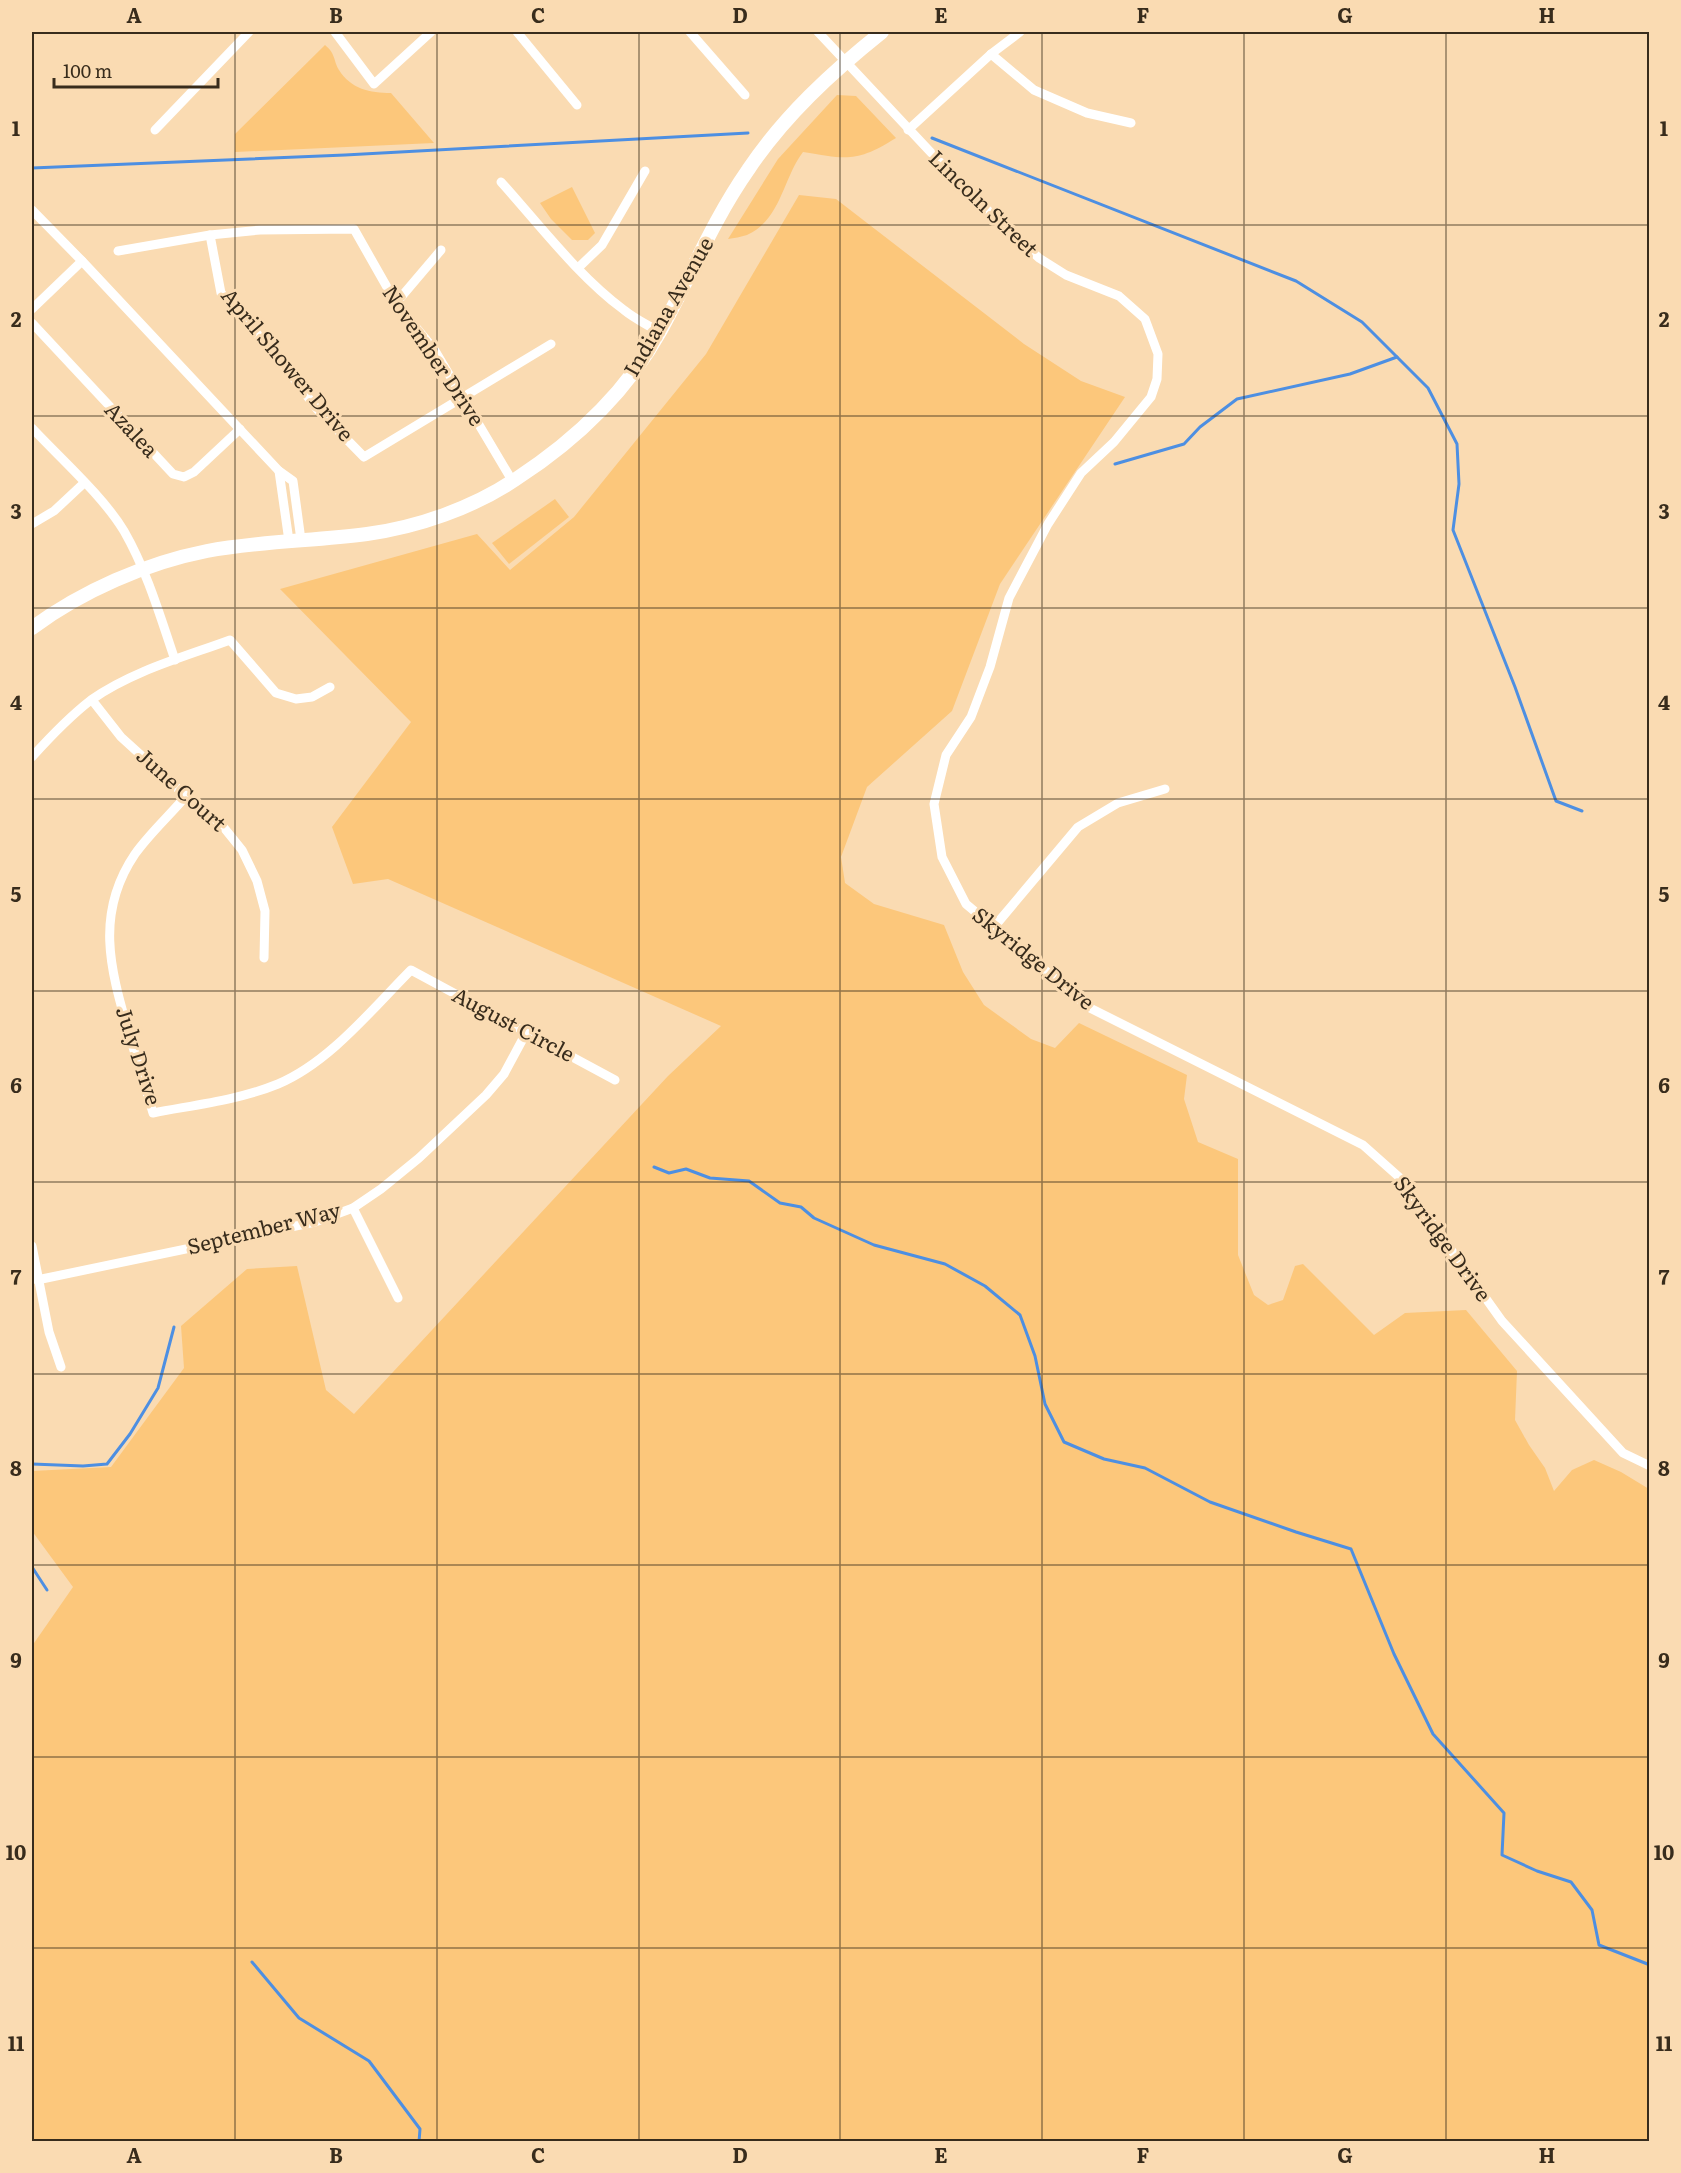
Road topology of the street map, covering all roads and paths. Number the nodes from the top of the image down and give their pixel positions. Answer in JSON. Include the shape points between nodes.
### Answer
{"nodes":[{"id":1,"x":249,"y":32,"type":"edge"},
{"id":2,"x":335,"y":32,"type":"edge"},
{"id":3,"x":431,"y":32,"type":"edge"},
{"id":4,"x":517,"y":32,"type":"edge"},
{"id":5,"x":690,"y":32,"type":"edge"},
{"id":6,"x":818,"y":32,"type":"edge"},
{"id":7,"x":882,"y":32,"type":"edge"},
{"id":8,"x":1020,"y":32,"type":"edge"},
{"id":9,"x":991,"y":54,"type":"junction"},
{"id":10,"x":846,"y":61,"type":"junction"},
{"id":11,"x":745,"y":95,"type":"dead end"},
{"id":12,"x":577,"y":105,"type":"dead end"},
{"id":13,"x":1131,"y":123,"type":"dead end"},
{"id":14,"x":155,"y":130,"type":"dead end"},
{"id":15,"x":908,"y":130,"type":"junction"},
{"id":16,"x":645,"y":171,"type":"dead end"},
{"id":17,"x":501,"y":182,"type":"dead end"},
{"id":18,"x":32,"y":210,"type":"edge"},
{"id":19,"x":210,"y":235,"type":"junction"},
{"id":20,"x":441,"y":250,"type":"dead end"},
{"id":21,"x":118,"y":251,"type":"dead end"},
{"id":22,"x":82,"y":261,"type":"junction"},
{"id":23,"x":578,"y":268,"type":"junction"},
{"id":24,"x":396,"y":303,"type":"junction"},
{"id":25,"x":32,"y":309,"type":"edge"},
{"id":26,"x":32,"y":323,"type":"edge"},
{"id":27,"x":659,"y":332,"type":"junction"},
{"id":28,"x":551,"y":344,"type":"dead end"},
{"id":29,"x":1158,"y":354,"type":"joint"},
{"id":30,"x":463,"y":397,"type":"junction"},
{"id":31,"x":32,"y":428,"type":"edge"},
{"id":32,"x":240,"y":429,"type":"junction"},
{"id":33,"x":279,"y":471,"type":"junction"},
{"id":34,"x":513,"y":482,"type":"junction"},
{"id":35,"x":84,"y":483,"type":"junction"},
{"id":36,"x":283,"y":500,"type":"junction"},
{"id":37,"x":296,"y":500,"type":"junction"},
{"id":38,"x":32,"y":524,"type":"edge"},
{"id":39,"x":295,"y":540,"type":"junction"},
{"id":40,"x":143,"y":570,"type":"junction"},
{"id":41,"x":32,"y":628,"type":"edge"},
{"id":42,"x":176,"y":660,"type":"junction"},
{"id":43,"x":330,"y":687,"type":"dead end"},
{"id":44,"x":92,"y":700,"type":"junction"},
{"id":45,"x":32,"y":757,"type":"edge"},
{"id":46,"x":1165,"y":789,"type":"dead end"},
{"id":47,"x":186,"y":796,"type":"junction"},
{"id":48,"x":993,"y":927,"type":"junction"},
{"id":49,"x":264,"y":958,"type":"dead end"},
{"id":50,"x":411,"y":970,"type":"joint"},
{"id":51,"x":526,"y":1033,"type":"junction"},
{"id":52,"x":615,"y":1080,"type":"dead end"},
{"id":53,"x":353,"y":1208,"type":"junction"},
{"id":54,"x":32,"y":1246,"type":"edge"},
{"id":55,"x":37,"y":1280,"type":"junction"},
{"id":56,"x":398,"y":1298,"type":"dead end"},
{"id":57,"x":61,"y":1367,"type":"dead end"},
{"id":58,"x":1650,"y":1466,"type":"edge"}],
"edges":[{"from":1,"to":14,"type":"street"},
{"from":2,"to":3,"type":"street","via":[[374,84]]},
{"from":4,"to":12,"type":"street"},
{"from":5,"to":11,"type":"street"},
{"from":6,"to":10,"type":"street","name":"Lincoln Street"},
{"from":7,"to":10,"type":"street","name":"Indiana Avenue"},
{"from":8,"to":9,"type":"street"},
{"from":9,"to":13,"type":"street","via":[[1034,90],[1087,113]]},
{"from":9,"to":15,"type":"street"},
{"from":10,"to":15,"type":"street","name":"Lincoln Street"},
{"from":10,"to":27,"type":"street","name":"Indiana Avenue","via":[[772,137],[747,171]]},
{"from":15,"to":29,"type":"street","name":"Lincoln Street","via":[[1039,258],[1119,296],[1145,320]]},
{"from":16,"to":23,"type":"street","via":[[602,245]]},
{"from":17,"to":23,"type":"street"},
{"from":18,"to":22,"type":"street"},
{"from":19,"to":21,"type":"street"},
{"from":19,"to":24,"type":"street","name":"November Drive","via":[[354,229]]},
{"from":19,"to":30,"type":"street","name":"April Shower Drive","via":[[221,293],[317,409],[364,456]]},
{"from":20,"to":24,"type":"street"},
{"from":22,"to":25,"type":"street"},
{"from":22,"to":32,"type":"street"},
{"from":23,"to":27,"type":"street","via":[[624,311]]},
{"from":24,"to":30,"type":"street","name":"November Drive","via":[[434,349]]},
{"from":26,"to":32,"type":"street","name":"Azalea","via":[[173,474],[184,477],[194,471]]},
{"from":27,"to":34,"type":"street","name":"Indiana Avenue","via":[[635,371],[590,423]]},
{"from":28,"to":30,"type":"street"},
{"from":29,"to":48,"type":"street","name":"Skyridge Drive","via":[[1157,379],[1151,397],[1114,442],[1081,473],[1043,533],[1009,598],[990,667],[970,717],[945,755],[934,804],[942,857],[966,904]]},
{"from":30,"to":34,"type":"street","name":"November Drive"},
{"from":31,"to":35,"type":"street"},
{"from":32,"to":33,"type":"street"},
{"from":33,"to":36,"type":"street"},
{"from":33,"to":37,"type":"street","via":[[293,481]]},
{"from":34,"to":39,"type":"street","name":"Indiana Avenue","via":[[473,503],[410,525]]},
{"from":35,"to":38,"type":"street","via":[[54,511]]},
{"from":35,"to":40,"type":"street","via":[[108,509]]},
{"from":36,"to":37,"type":"street"},
{"from":36,"to":39,"type":"street"},
{"from":37,"to":39,"type":"street"},
{"from":39,"to":40,"type":"street","name":"Indiana Avenue","via":[[205,551]]},
{"from":40,"to":41,"type":"street","name":"Indiana Avenue","via":[[78,599]]},
{"from":40,"to":42,"type":"street"},
{"from":42,"to":43,"type":"street","via":[[230,640],[276,693],[296,699],[312,697]]},
{"from":42,"to":44,"type":"street","via":[[129,679]]},
{"from":44,"to":45,"type":"street"},
{"from":44,"to":47,"type":"street","name":"June Court","via":[[121,737]]},
{"from":46,"to":48,"type":"street","via":[[1118,803],[1078,827]]},
{"from":47,"to":49,"type":"street","name":"June Court","via":[[221,824],[242,850],[257,881],[265,911]]},
{"from":47,"to":50,"type":"street","name":"July Drive","via":[[135,855],[111,913],[113,978],[153,1113],[245,1094],[279,1083],[314,1064]]},
{"from":48,"to":58,"type":"street","name":"Skyridge Drive","via":[[1090,1008],[1363,1145],[1399,1177],[1502,1321],[1623,1453]]},
{"from":50,"to":51,"type":"street","name":"August Circle"},
{"from":51,"to":52,"type":"street","name":"August Circle"},
{"from":51,"to":53,"type":"street","name":"September Way","via":[[504,1074],[486,1095],[419,1158]]},
{"from":53,"to":55,"type":"street","name":"September Way","via":[[315,1222]]},
{"from":53,"to":56,"type":"street"},
{"from":54,"to":55,"type":"street"},
{"from":55,"to":57,"type":"street"}]}
